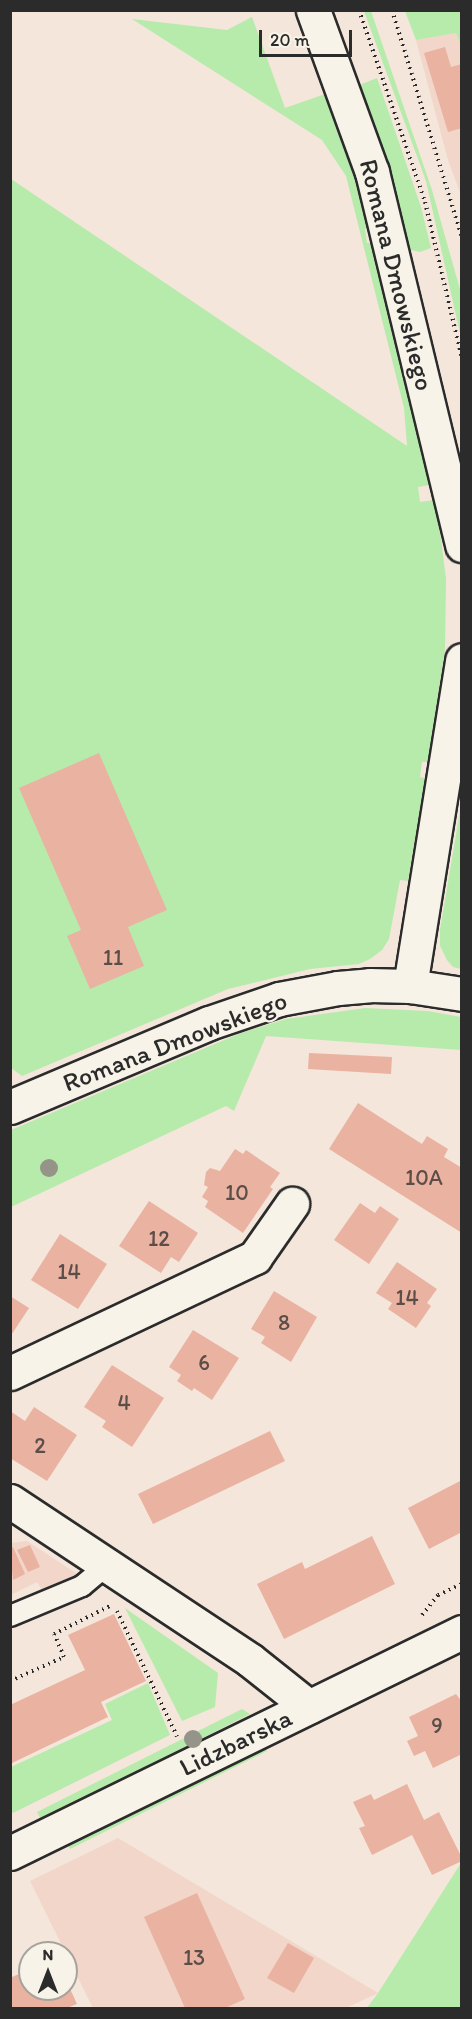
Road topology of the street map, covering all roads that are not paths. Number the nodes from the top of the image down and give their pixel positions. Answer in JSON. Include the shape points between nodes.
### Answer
{"nodes":[{"id":1,"x":313,"y":10,"type":"edge"},
{"id":2,"x":462,"y":545,"type":"edge"},
{"id":3,"x":462,"y":660,"type":"edge"},
{"id":4,"x":410,"y":986,"type":"junction"},
{"id":5,"x":462,"y":994,"type":"edge"},
{"id":6,"x":10,"y":1107,"type":"edge"},
{"id":7,"x":292,"y":1204,"type":"dead end"},
{"id":8,"x":10,"y":1373,"type":"edge"},
{"id":9,"x":14,"y":1507,"type":"edge"},
{"id":10,"x":106,"y":1566,"type":"junction"},
{"id":11,"x":10,"y":1616,"type":"edge"},
{"id":12,"x":462,"y":1632,"type":"edge"},
{"id":13,"x":309,"y":1707,"type":"junction"},
{"id":14,"x":10,"y":1853,"type":"edge"}],
"edges":[{"from":1,"to":2,"type":"street","name":"Romana Dmowskiego","via":[[372,172]]},
{"from":3,"to":4,"type":"street"},
{"from":4,"to":5,"type":"street","name":"Romana Dmowskiego"},
{"from":4,"to":6,"type":"street","name":"Romana Dmowskiego","via":[[338,988],[279,999],[209,1023]]},
{"from":7,"to":8,"type":"street","via":[[255,1257]]},
{"from":9,"to":10,"type":"street"},
{"from":10,"to":11,"type":"lane","via":[[82,1586]]},
{"from":10,"to":13,"type":"street","via":[[250,1660]]},
{"from":12,"to":13,"type":"street","name":"Lidzbarska"},
{"from":13,"to":14,"type":"street","name":"Lidzbarska"}]}
